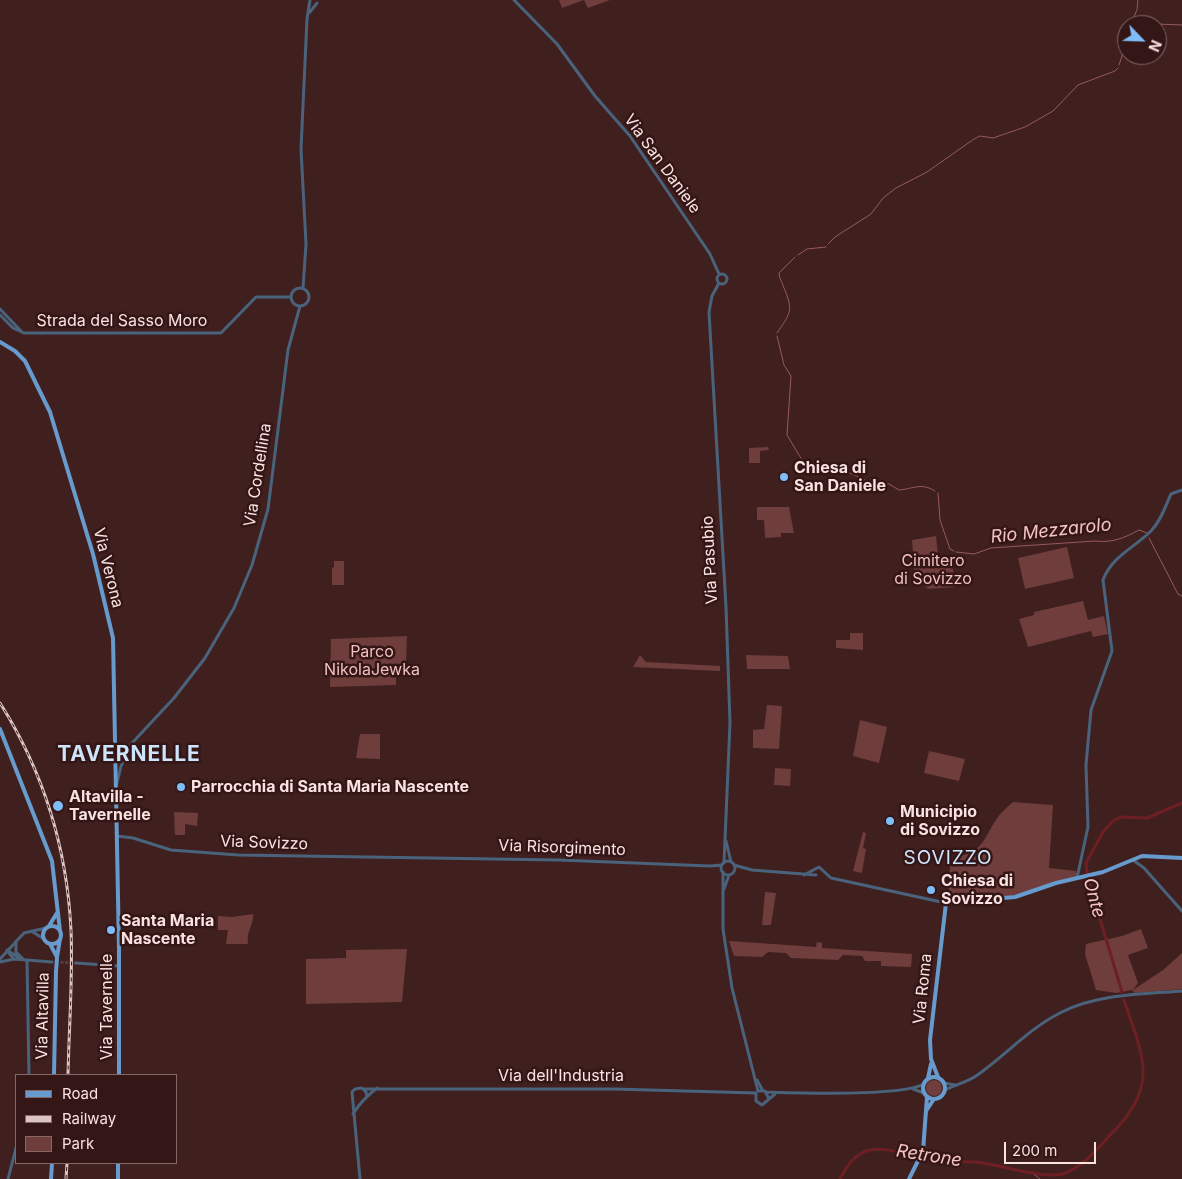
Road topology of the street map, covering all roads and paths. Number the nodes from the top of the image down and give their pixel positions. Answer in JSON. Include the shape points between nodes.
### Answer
{"nodes":[{"id":1,"x":310,"y":0,"type":"edge"},
{"id":2,"x":514,"y":0,"type":"edge"},
{"id":3,"x":319,"y":1,"type":"edge"},
{"id":4,"x":309,"y":13,"type":"junction"},
{"id":5,"x":719,"y":274,"type":"junction"},
{"id":6,"x":719,"y":283,"type":"junction"},
{"id":7,"x":303,"y":288,"type":"junction"},
{"id":8,"x":291,"y":297,"type":"junction"},
{"id":9,"x":300,"y":306,"type":"junction"},
{"id":10,"x":0,"y":309,"type":"edge"},
{"id":11,"x":0,"y":315,"type":"edge"},
{"id":12,"x":23,"y":333,"type":"junction"},
{"id":13,"x":0,"y":342,"type":"edge"},
{"id":14,"x":1182,"y":490,"type":"edge"},
{"id":15,"x":0,"y":729,"type":"edge"},
{"id":16,"x":140,"y":732,"type":"junction"},
{"id":17,"x":115,"y":758,"type":"junction"},
{"id":18,"x":115,"y":791,"type":"junction"},
{"id":19,"x":116,"y":836,"type":"junction"},
{"id":20,"x":725,"y":836,"type":"junction"},
{"id":21,"x":414,"y":858,"type":"joint"},
{"id":22,"x":1182,"y":858,"type":"edge"},
{"id":23,"x":1132,"y":860,"type":"junction"},
{"id":24,"x":723,"y":864,"type":"junction"},
{"id":25,"x":733,"y":864,"type":"junction"},
{"id":26,"x":710,"y":866,"type":"junction"},
{"id":27,"x":746,"y":870,"type":"junction"},
{"id":28,"x":814,"y":870,"type":"junction"},
{"id":29,"x":822,"y":870,"type":"junction"},
{"id":30,"x":722,"y":871,"type":"junction"},
{"id":31,"x":734,"y":872,"type":"junction"},
{"id":32,"x":729,"y":875,"type":"junction"},
{"id":33,"x":804,"y":875,"type":"junction"},
{"id":34,"x":816,"y":875,"type":"junction"},
{"id":35,"x":1080,"y":878,"type":"junction"},
{"id":36,"x":723,"y":898,"type":"junction"},
{"id":37,"x":946,"y":903,"type":"junction"},
{"id":38,"x":58,"y":911,"type":"junction"},
{"id":39,"x":1182,"y":911,"type":"edge"},
{"id":40,"x":47,"y":928,"type":"junction"},
{"id":41,"x":30,"y":931,"type":"junction"},
{"id":42,"x":60,"y":931,"type":"junction"},
{"id":43,"x":60,"y":937,"type":"junction"},
{"id":44,"x":16,"y":939,"type":"junction"},
{"id":45,"x":44,"y":939,"type":"junction"},
{"id":46,"x":50,"y":944,"type":"junction"},
{"id":47,"x":7,"y":950,"type":"junction"},
{"id":48,"x":57,"y":956,"type":"junction"},
{"id":49,"x":0,"y":960,"type":"edge"},
{"id":50,"x":14,"y":960,"type":"junction"},
{"id":51,"x":25,"y":960,"type":"junction"},
{"id":52,"x":52,"y":962,"type":"tunnel mouth"},
{"id":53,"x":76,"y":963,"type":"tunnel mouth"},
{"id":54,"x":119,"y":966,"type":"junction"},
{"id":55,"x":1182,"y":991,"type":"edge"},
{"id":56,"x":931,"y":1059,"type":"junction"},
{"id":57,"x":29,"y":1074,"type":"edge"},
{"id":58,"x":54,"y":1074,"type":"edge"},
{"id":59,"x":119,"y":1074,"type":"edge"},
{"id":60,"x":938,"y":1077,"type":"junction"},
{"id":61,"x":755,"y":1078,"type":"junction"},
{"id":62,"x":928,"y":1078,"type":"junction"},
{"id":63,"x":944,"y":1082,"type":"junction"},
{"id":64,"x":924,"y":1084,"type":"junction"},
{"id":65,"x":956,"y":1085,"type":"junction"},
{"id":66,"x":378,"y":1088,"type":"junction"},
{"id":67,"x":912,"y":1088,"type":"junction"},
{"id":68,"x":363,"y":1089,"type":"junction"},
{"id":69,"x":945,"y":1090,"type":"junction"},
{"id":70,"x":765,"y":1091,"type":"junction"},
{"id":71,"x":757,"y":1092,"type":"junction"},
{"id":72,"x":924,"y":1092,"type":"junction"},
{"id":73,"x":777,"y":1093,"type":"junction"},
{"id":74,"x":744,"y":1094,"type":"junction"},
{"id":75,"x":367,"y":1097,"type":"junction"},
{"id":76,"x":927,"y":1097,"type":"junction"},
{"id":77,"x":769,"y":1099,"type":"junction"},
{"id":78,"x":934,"y":1099,"type":"junction"},
{"id":79,"x":352,"y":1100,"type":"junction"},
{"id":80,"x":755,"y":1100,"type":"junction"},
{"id":81,"x":359,"y":1104,"type":"junction"},
{"id":82,"x":926,"y":1113,"type":"junction"},
{"id":83,"x":353,"y":1114,"type":"junction"},
{"id":84,"x":15,"y":1152,"type":"edge"},
{"id":85,"x":52,"y":1164,"type":"edge"},
{"id":86,"x":118,"y":1164,"type":"edge"},
{"id":87,"x":8,"y":1179,"type":"edge"},
{"id":88,"x":51,"y":1179,"type":"edge"},
{"id":89,"x":118,"y":1179,"type":"edge"},
{"id":90,"x":360,"y":1179,"type":"edge"},
{"id":91,"x":909,"y":1179,"type":"edge"}],
"edges":[{"from":1,"to":3,"type":"street"},
{"from":1,"to":4,"type":"street","name":"Via Cordellina"},
{"from":2,"to":5,"type":"street","name":"Via San Daniele","via":[[557,44],[633,140],[710,254]]},
{"from":3,"to":4,"type":"street"},
{"from":4,"to":7,"type":"street","name":"Via Cordellina","via":[[301,149],[306,244]]},
{"from":5,"to":6,"type":"street","via":[[716,278]]},
{"from":5,"to":6,"type":"street","via":[[727,278],[724,283]]},
{"from":6,"to":20,"type":"street","name":"Via Pasubio","via":[[709,312],[730,722]]},
{"from":7,"to":8,"type":"street","via":[[294,291]]},
{"from":7,"to":9,"type":"street","name":"Via Cordellina","via":[[309,298]]},
{"from":8,"to":9,"type":"street","via":[[294,304]]},
{"from":8,"to":12,"type":"street","name":"Strada del Sasso Moro","via":[[256,297],[221,334]]},
{"from":9,"to":16,"type":"street","name":"Via Cordellina","via":[[288,350],[268,509],[252,565],[234,608],[205,658],[174,698]]},
{"from":10,"to":12,"type":"street","name":"Strada del Sasso Moro"},
{"from":11,"to":12,"type":"street","name":"Strada del Sasso Moro"},
{"from":13,"to":17,"type":"main road","name":"Via Verona","via":[[25,360],[41,391],[93,554],[112,638]]},
{"from":14,"to":35,"type":"street","via":[[1171,494],[1161,519],[1151,532],[1121,554],[1103,580],[1112,651],[1091,710],[1086,764],[1088,827]]},
{"from":15,"to":38,"type":"main road","via":[[52,861]]},
{"from":16,"to":17,"type":"street","name":"Via Cordellina"},
{"from":16,"to":18,"type":"street","name":"Via Cordellina","via":[[127,752]]},
{"from":17,"to":18,"type":"main road","name":"Via Tavernelle"},
{"from":18,"to":19,"type":"main road","name":"Via Tavernelle"},
{"from":19,"to":21,"type":"street","name":"Via Sovizzo","via":[[170,850]]},
{"from":19,"to":54,"type":"main road","name":"Via Tavernelle"},
{"from":20,"to":24,"type":"street","name":"Via Pasubio"},
{"from":20,"to":25,"type":"street","name":"Via Pasubio"},
{"from":21,"to":26,"type":"street","name":"Via Risorgimento"},
{"from":22,"to":23,"type":"main road","via":[[1142,856]]},
{"from":23,"to":35,"type":"main road"},
{"from":23,"to":39,"type":"street","via":[[1144,868]]},
{"from":24,"to":25,"type":"street"},
{"from":24,"to":26,"type":"street"},
{"from":24,"to":30,"type":"street"},
{"from":25,"to":27,"type":"street"},
{"from":25,"to":31,"type":"street"},
{"from":26,"to":30,"type":"street"},
{"from":27,"to":31,"type":"street"},
{"from":27,"to":33,"type":"street"},
{"from":28,"to":29,"type":"street","via":[[817,867]]},
{"from":28,"to":33,"type":"street"},
{"from":28,"to":34,"type":"street"},
{"from":29,"to":34,"type":"street"},
{"from":29,"to":37,"type":"street","via":[[831,878]]},
{"from":30,"to":32,"type":"street"},
{"from":30,"to":36,"type":"street"},
{"from":31,"to":32,"type":"street"},
{"from":32,"to":36,"type":"street"},
{"from":33,"to":34,"type":"street"},
{"from":35,"to":37,"type":"main road","via":[[1001,900]]},
{"from":36,"to":61,"type":"street","via":[[723,929],[732,988]]},
{"from":37,"to":56,"type":"main road","name":"Via Roma","via":[[930,1040]]},
{"from":38,"to":40,"type":"main road"},
{"from":38,"to":42,"type":"main road"},
{"from":40,"to":41,"type":"street"},
{"from":40,"to":42,"type":"main road","via":[[55,927]]},
{"from":40,"to":45,"type":"main road"},
{"from":41,"to":44,"type":"street"},
{"from":41,"to":45,"type":"street"},
{"from":42,"to":43,"type":"main road"},
{"from":43,"to":46,"type":"main road"},
{"from":43,"to":48,"type":"main road","name":"Via Altavilla"},
{"from":44,"to":47,"type":"street"},
{"from":44,"to":51,"type":"street","via":[[15,949]]},
{"from":45,"to":46,"type":"main road"},
{"from":46,"to":48,"type":"main road","name":"Via Altavilla"},
{"from":47,"to":49,"type":"street"},
{"from":47,"to":50,"type":"street"},
{"from":47,"to":51,"type":"street"},
{"from":48,"to":58,"type":"main road","name":"Via Altavilla","bridge":true},
{"from":49,"to":50,"type":"street"},
{"from":50,"to":51,"type":"street"},
{"from":51,"to":52,"type":"street"},
{"from":51,"to":57,"type":"street"},
{"from":53,"to":54,"type":"street"},
{"from":54,"to":59,"type":"main road","name":"Via Tavernelle"},
{"from":55,"to":65,"type":"street","via":[[1078,1005],[1061,1012],[1039,1025],[977,1075]]},
{"from":56,"to":60,"type":"main road","name":"Via Roma"},
{"from":56,"to":62,"type":"main road"},
{"from":60,"to":62,"type":"main road"},
{"from":60,"to":63,"type":"main road"},
{"from":61,"to":70,"type":"street"},
{"from":61,"to":71,"type":"street"},
{"from":62,"to":64,"type":"main road"},
{"from":63,"to":65,"type":"street"},
{"from":63,"to":69,"type":"main road"},
{"from":64,"to":67,"type":"street"},
{"from":64,"to":72,"type":"main road"},
{"from":65,"to":69,"type":"street"},
{"from":66,"to":68,"type":"street","name":"Via dell'Industria"},
{"from":66,"to":74,"type":"street","name":"Via dell'Industria","via":[[614,1088]]},
{"from":66,"to":75,"type":"street"},
{"from":67,"to":72,"type":"street"},
{"from":67,"to":73,"type":"street","name":"Via dell'Industria"},
{"from":68,"to":75,"type":"street"},
{"from":68,"to":79,"type":"street","via":[[353,1090]]},
{"from":69,"to":78,"type":"main road","via":[[941,1097]]},
{"from":70,"to":71,"type":"street","name":"Via dell'Industria"},
{"from":70,"to":73,"type":"street","name":"Via dell'Industria"},
{"from":70,"to":77,"type":"street"},
{"from":71,"to":74,"type":"street","name":"Via dell'Industria"},
{"from":71,"to":80,"type":"street"},
{"from":72,"to":76,"type":"main road"},
{"from":73,"to":77,"type":"street"},
{"from":74,"to":80,"type":"street","name":"Via dell'Industria"},
{"from":75,"to":81,"type":"street"},
{"from":76,"to":78,"type":"main road"},
{"from":76,"to":82,"type":"main road"},
{"from":77,"to":80,"type":"street","via":[[762,1105]]},
{"from":78,"to":82,"type":"main road"},
{"from":79,"to":81,"type":"street"},
{"from":79,"to":83,"type":"street"},
{"from":81,"to":83,"type":"street"},
{"from":82,"to":91,"type":"main road","via":[[922,1155]]},
{"from":83,"to":90,"type":"street"},
{"from":84,"to":87,"type":"street"},
{"from":85,"to":88,"type":"main road"},
{"from":86,"to":89,"type":"main road"}]}
